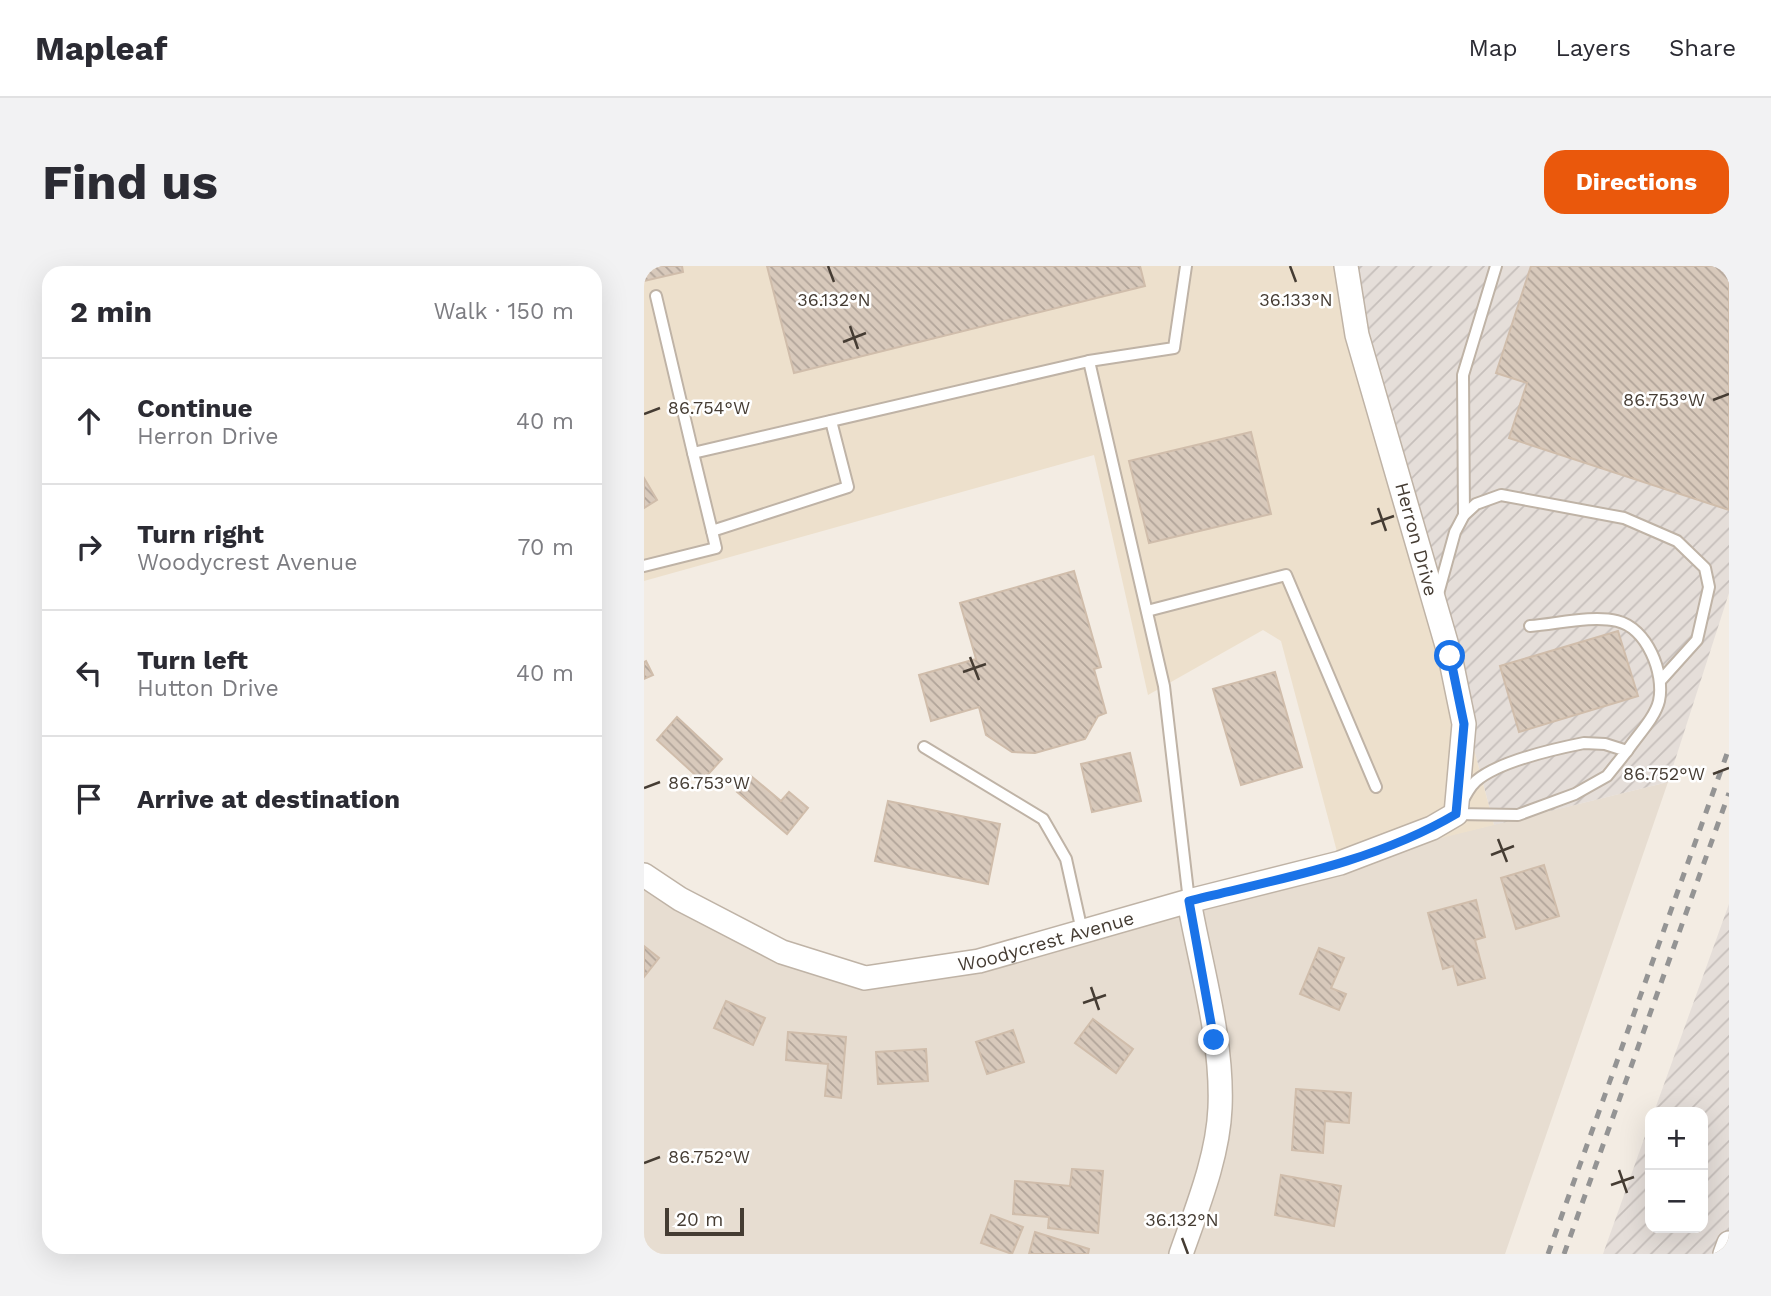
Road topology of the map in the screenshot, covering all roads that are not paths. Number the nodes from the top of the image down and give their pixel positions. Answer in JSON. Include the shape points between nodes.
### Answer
{"nodes":[{"id":1,"x":1186,"y":266,"type":"edge"},
{"id":2,"x":1346,"y":266,"type":"edge"},
{"id":3,"x":1496,"y":266,"type":"edge"},
{"id":4,"x":656,"y":296,"type":"dead end"},
{"id":5,"x":1089,"y":361,"type":"junction"},
{"id":6,"x":831,"y":421,"type":"junction"},
{"id":7,"x":693,"y":453,"type":"junction"},
{"id":8,"x":1464,"y":515,"type":"junction"},
{"id":9,"x":712,"y":531,"type":"junction"},
{"id":10,"x":644,"y":566,"type":"edge"},
{"id":11,"x":1435,"y":604,"type":"junction"},
{"id":12,"x":1147,"y":611,"type":"junction"},
{"id":13,"x":1530,"y":626,"type":"dead end"},
{"id":14,"x":1661,"y":680,"type":"junction"},
{"id":15,"x":924,"y":747,"type":"dead end"},
{"id":16,"x":1627,"y":751,"type":"junction"},
{"id":17,"x":1376,"y":787,"type":"dead end"},
{"id":18,"x":1456,"y":814,"type":"junction"},
{"id":19,"x":644,"y":875,"type":"edge"},
{"id":20,"x":1189,"y":901,"type":"junction"},
{"id":21,"x":1082,"y":931,"type":"junction"},
{"id":22,"x":1729,"y":1243,"type":"edge"},
{"id":23,"x":1181,"y":1254,"type":"edge"},
{"id":24,"x":1725,"y":1254,"type":"edge"}],
"edges":[{"from":1,"to":5,"type":"lane","via":[[1174,348]]},
{"from":2,"to":11,"type":"street","name":"Herron Drive","via":[[1357,334]]},
{"from":3,"to":8,"type":"lane","via":[[1463,375]]},
{"from":4,"to":7,"type":"lane"},
{"from":5,"to":6,"type":"lane"},
{"from":5,"to":12,"type":"lane"},
{"from":6,"to":7,"type":"lane"},
{"from":6,"to":9,"type":"lane","via":[[848,487]]},
{"from":7,"to":9,"type":"lane"},
{"from":8,"to":11,"type":"lane"},
{"from":8,"to":14,"type":"lane","via":[[1476,504],[1501,495],[1625,519],[1677,541],[1705,568],[1709,587],[1697,640]]},
{"from":9,"to":10,"type":"lane","via":[[716,548]]},
{"from":11,"to":18,"type":"street","name":"Herron Drive","via":[[1464,724]]},
{"from":12,"to":17,"type":"lane","via":[[1286,575]]},
{"from":12,"to":20,"type":"lane","via":[[1164,686]]},
{"from":13,"to":14,"type":"lane","via":[[1614,620],[1628,624],[1647,644]]},
{"from":14,"to":16,"type":"lane","via":[[1659,704]]},
{"from":15,"to":21,"type":"lane","via":[[1043,819],[1066,859]]},
{"from":16,"to":18,"type":"lane","via":[[1607,776],[1575,794],[1518,815]]},
{"from":16,"to":18,"type":"lane","via":[[1584,743],[1505,766],[1475,781]]},
{"from":18,"to":20,"type":"street","name":"Woodycrest Avenue","via":[[1432,828],[1340,863]]},
{"from":19,"to":21,"type":"street","name":"Woodycrest Avenue","via":[[782,952],[865,978],[979,961]]},
{"from":20,"to":21,"type":"street","name":"Woodycrest Avenue"},
{"from":20,"to":23,"type":"street","via":[[1214,1040],[1220,1109],[1210,1164]]},
{"from":22,"to":24,"type":"street"}]}
